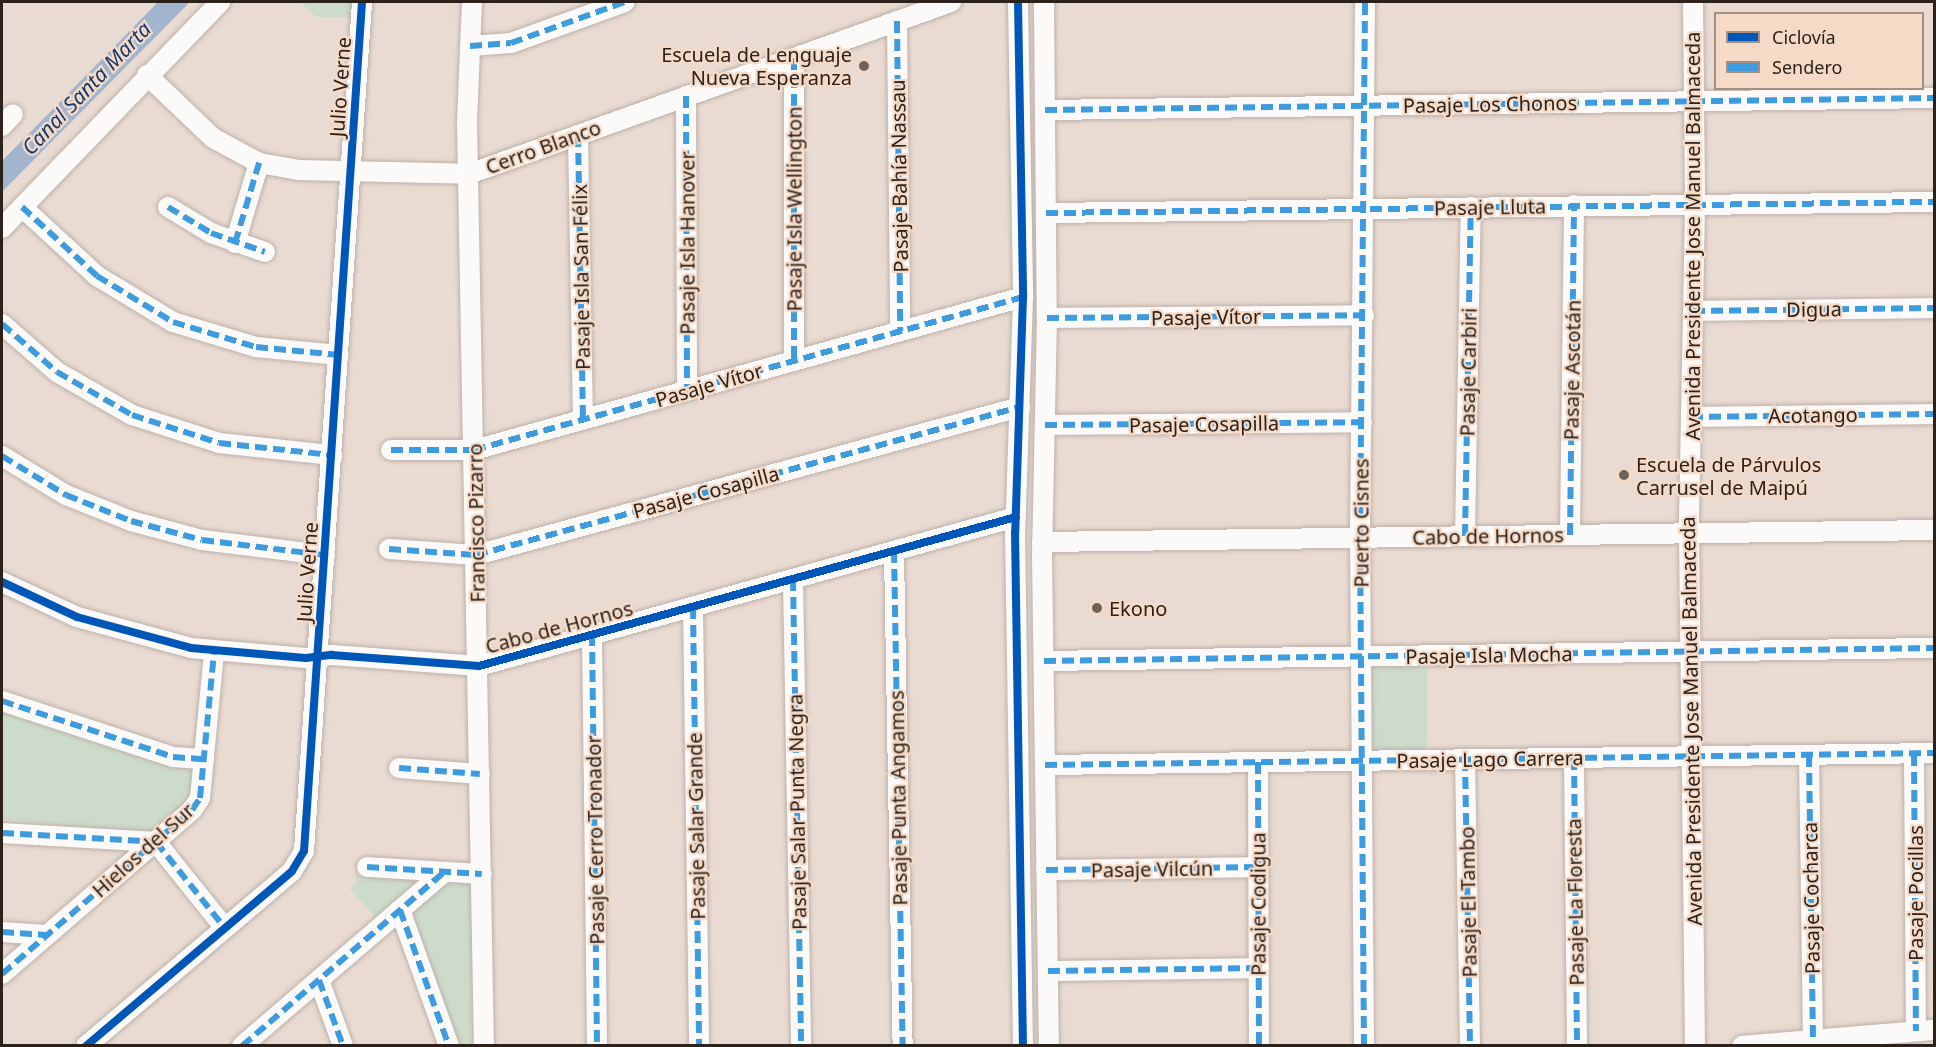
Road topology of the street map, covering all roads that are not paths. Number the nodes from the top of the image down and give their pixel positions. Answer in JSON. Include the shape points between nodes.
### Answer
{"nodes":[{"id":1,"x":220,"y":2,"type":"edge"},
{"id":2,"x":362,"y":2,"type":"edge"},
{"id":3,"x":472,"y":2,"type":"edge"},
{"id":4,"x":625,"y":2,"type":"edge"},
{"id":5,"x":951,"y":2,"type":"edge"},
{"id":6,"x":1018,"y":2,"type":"edge"},
{"id":7,"x":1044,"y":2,"type":"edge"},
{"id":8,"x":1365,"y":2,"type":"edge"},
{"id":9,"x":1693,"y":2,"type":"edge"},
{"id":10,"x":897,"y":21,"type":"junction"},
{"id":11,"x":470,"y":46,"type":"junction"},
{"id":12,"x":794,"y":58,"type":"junction"},
{"id":13,"x":147,"y":75,"type":"junction"},
{"id":14,"x":686,"y":96,"type":"junction"},
{"id":15,"x":1935,"y":98,"type":"edge"},
{"id":16,"x":1694,"y":101,"type":"junction"},
{"id":17,"x":1365,"y":106,"type":"junction"},
{"id":18,"x":1045,"y":110,"type":"junction"},
{"id":19,"x":578,"y":135,"type":"junction"},
{"id":20,"x":259,"y":162,"type":"junction"},
{"id":21,"x":351,"y":172,"type":"junction"},
{"id":22,"x":469,"y":174,"type":"junction"},
{"id":23,"x":1935,"y":202,"type":"edge"},
{"id":24,"x":1574,"y":206,"type":"junction"},
{"id":25,"x":1695,"y":206,"type":"junction"},
{"id":26,"x":22,"y":207,"type":"junction"},
{"id":27,"x":168,"y":207,"type":"dead end"},
{"id":28,"x":1471,"y":207,"type":"junction"},
{"id":29,"x":1366,"y":208,"type":"junction"},
{"id":30,"x":1046,"y":213,"type":"junction"},
{"id":31,"x":2,"y":228,"type":"edge"},
{"id":32,"x":235,"y":243,"type":"junction"},
{"id":33,"x":265,"y":252,"type":"dead end"},
{"id":34,"x":1023,"y":297,"type":"junction"},
{"id":35,"x":1935,"y":308,"type":"edge"},
{"id":36,"x":1693,"y":311,"type":"junction"},
{"id":37,"x":1364,"y":315,"type":"junction"},
{"id":38,"x":1047,"y":318,"type":"junction"},
{"id":39,"x":2,"y":324,"type":"edge"},
{"id":40,"x":900,"y":331,"type":"junction"},
{"id":41,"x":339,"y":355,"type":"junction"},
{"id":42,"x":794,"y":361,"type":"junction"},
{"id":43,"x":687,"y":391,"type":"junction"},
{"id":44,"x":1020,"y":407,"type":"junction"},
{"id":45,"x":1935,"y":414,"type":"edge"},
{"id":46,"x":1691,"y":417,"type":"junction"},
{"id":47,"x":583,"y":420,"type":"junction"},
{"id":48,"x":1362,"y":422,"type":"junction"},
{"id":49,"x":1045,"y":425,"type":"junction"},
{"id":50,"x":392,"y":450,"type":"dead end"},
{"id":51,"x":474,"y":450,"type":"junction"},
{"id":52,"x":332,"y":454,"type":"junction"},
{"id":53,"x":2,"y":456,"type":"edge"},
{"id":54,"x":1016,"y":517,"type":"junction"},
{"id":55,"x":1935,"y":530,"type":"edge"},
{"id":56,"x":1689,"y":533,"type":"junction"},
{"id":57,"x":1570,"y":535,"type":"junction"},
{"id":58,"x":1465,"y":536,"type":"junction"},
{"id":59,"x":1360,"y":537,"type":"junction"},
{"id":60,"x":1042,"y":542,"type":"junction"},
{"id":61,"x":389,"y":549,"type":"dead end"},
{"id":62,"x":894,"y":551,"type":"junction"},
{"id":63,"x":325,"y":555,"type":"junction"},
{"id":64,"x":476,"y":555,"type":"junction"},
{"id":65,"x":794,"y":579,"type":"junction"},
{"id":66,"x":2,"y":582,"type":"edge"},
{"id":67,"x":693,"y":607,"type":"junction"},
{"id":68,"x":592,"y":634,"type":"junction"},
{"id":69,"x":1935,"y":648,"type":"edge"},
{"id":70,"x":214,"y":652,"type":"junction"},
{"id":71,"x":1690,"y":652,"type":"junction"},
{"id":72,"x":317,"y":657,"type":"junction"},
{"id":73,"x":1361,"y":657,"type":"junction"},
{"id":74,"x":1044,"y":661,"type":"junction"},
{"id":75,"x":479,"y":666,"type":"junction"},
{"id":76,"x":2,"y":701,"type":"edge"},
{"id":77,"x":1935,"y":753,"type":"edge"},
{"id":78,"x":1914,"y":754,"type":"junction"},
{"id":79,"x":1809,"y":755,"type":"junction"},
{"id":80,"x":1691,"y":756,"type":"junction"},
{"id":81,"x":1574,"y":758,"type":"junction"},
{"id":82,"x":204,"y":759,"type":"junction"},
{"id":83,"x":1465,"y":759,"type":"junction"},
{"id":84,"x":1362,"y":761,"type":"junction"},
{"id":85,"x":1258,"y":762,"type":"junction"},
{"id":86,"x":1045,"y":765,"type":"junction"},
{"id":87,"x":399,"y":768,"type":"dead end"},
{"id":88,"x":480,"y":774,"type":"junction"},
{"id":89,"x":2,"y":833,"type":"edge"},
{"id":90,"x":156,"y":842,"type":"junction"},
{"id":91,"x":367,"y":867,"type":"dead end"},
{"id":92,"x":1258,"y":867,"type":"junction"},
{"id":93,"x":1046,"y":870,"type":"junction"},
{"id":94,"x":444,"y":872,"type":"junction"},
{"id":95,"x":482,"y":874,"type":"junction"},
{"id":96,"x":400,"y":910,"type":"junction"},
{"id":97,"x":225,"y":928,"type":"junction"},
{"id":98,"x":2,"y":932,"type":"edge"},
{"id":99,"x":46,"y":935,"type":"junction"},
{"id":100,"x":1259,"y":968,"type":"junction"},
{"id":101,"x":1048,"y":971,"type":"junction"},
{"id":102,"x":2,"y":974,"type":"edge"},
{"id":103,"x":319,"y":980,"type":"junction"},
{"id":104,"x":1925,"y":1031,"type":"edge"},
{"id":105,"x":1813,"y":1040,"type":"junction"},
{"id":106,"x":86,"y":1046,"type":"edge"},
{"id":107,"x":242,"y":1046,"type":"edge"},
{"id":108,"x":343,"y":1046,"type":"edge"},
{"id":109,"x":449,"y":1046,"type":"edge"},
{"id":110,"x":484,"y":1046,"type":"edge"},
{"id":111,"x":597,"y":1046,"type":"edge"},
{"id":112,"x":699,"y":1046,"type":"edge"},
{"id":113,"x":801,"y":1046,"type":"edge"},
{"id":114,"x":903,"y":1046,"type":"edge"},
{"id":115,"x":1023,"y":1046,"type":"edge"},
{"id":116,"x":1049,"y":1046,"type":"edge"},
{"id":117,"x":1259,"y":1046,"type":"edge"},
{"id":118,"x":1364,"y":1046,"type":"edge"},
{"id":119,"x":1470,"y":1046,"type":"edge"},
{"id":120,"x":1577,"y":1046,"type":"edge"},
{"id":121,"x":1695,"y":1046,"type":"edge"},
{"id":122,"x":1742,"y":1046,"type":"edge"}],
"edges":[{"from":1,"to":13,"type":"street"},
{"from":2,"to":21,"type":"street","name":"Julio Verne"},
{"from":3,"to":11,"type":"street","name":"Francisco Pizarro"},
{"from":4,"to":11,"type":"street","via":[[511,43]]},
{"from":5,"to":10,"type":"street","name":"Cerro Blanco"},
{"from":6,"to":34,"type":"street"},
{"from":7,"to":18,"type":"street"},
{"from":8,"to":17,"type":"street","name":"Puerto Cisnes"},
{"from":9,"to":16,"type":"street","name":"Avenida Presidente Jose Manuel Balmaceda"},
{"from":10,"to":12,"type":"street","name":"Cerro Blanco"},
{"from":10,"to":40,"type":"street","name":"Pasaje Bahía Nassau"},
{"from":11,"to":22,"type":"street","name":"Francisco Pizarro"},
{"from":12,"to":14,"type":"street","name":"Cerro Blanco"},
{"from":12,"to":42,"type":"street","name":"Pasaje Isla Wellington"},
{"from":13,"to":20,"type":"street","name":"Cerro Blanco","via":[[213,138]]},
{"from":13,"to":26,"type":"street"},
{"from":14,"to":19,"type":"street","name":"Cerro Blanco"},
{"from":14,"to":43,"type":"street","name":"Pasaje Isla Hanover"},
{"from":15,"to":16,"type":"street","name":"Pasaje Los Chonos"},
{"from":16,"to":17,"type":"street","name":"Pasaje Los Chonos"},
{"from":16,"to":25,"type":"street","name":"Avenida Presidente Jose Manuel Balmaceda"},
{"from":17,"to":18,"type":"street","name":"Pasaje Los Chonos"},
{"from":17,"to":29,"type":"street","name":"Puerto Cisnes"},
{"from":18,"to":30,"type":"street"},
{"from":19,"to":22,"type":"street","name":"Cerro Blanco"},
{"from":19,"to":47,"type":"street","name":"Pasaje Isla San Félix"},
{"from":20,"to":21,"type":"street","name":"Cerro Blanco","via":[[298,170]]},
{"from":20,"to":32,"type":"street"},
{"from":21,"to":22,"type":"street","name":"Cerro Blanco"},
{"from":21,"to":41,"type":"street","name":"Julio Verne"},
{"from":22,"to":51,"type":"street","name":"Francisco Pizarro"},
{"from":23,"to":25,"type":"street","name":"Pasaje Lluta"},
{"from":24,"to":25,"type":"street","name":"Pasaje Lluta"},
{"from":24,"to":28,"type":"street","name":"Pasaje Lluta"},
{"from":24,"to":57,"type":"street","name":"Pasaje Ascotán"},
{"from":25,"to":36,"type":"street","name":"Avenida Presidente Jose Manuel Balmaceda"},
{"from":26,"to":31,"type":"street"},
{"from":26,"to":41,"type":"street","via":[[97,276],[173,322],[256,347]]},
{"from":27,"to":32,"type":"street"},
{"from":28,"to":29,"type":"street","name":"Pasaje Lluta"},
{"from":28,"to":58,"type":"street","name":"Pasaje Carbiri"},
{"from":29,"to":30,"type":"street","name":"Pasaje Lluta"},
{"from":29,"to":37,"type":"street","name":"Puerto Cisnes"},
{"from":30,"to":38,"type":"street"},
{"from":32,"to":33,"type":"street"},
{"from":34,"to":40,"type":"street","name":"Pasaje Vítor"},
{"from":34,"to":44,"type":"street"},
{"from":35,"to":36,"type":"street","name":"Digua"},
{"from":36,"to":46,"type":"street","name":"Avenida Presidente Jose Manuel Balmaceda"},
{"from":37,"to":38,"type":"street","name":"Pasaje Vítor"},
{"from":37,"to":48,"type":"street","name":"Puerto Cisnes"},
{"from":38,"to":49,"type":"street"},
{"from":39,"to":52,"type":"street","via":[[81,388],[151,422],[248,448]]},
{"from":40,"to":42,"type":"street","name":"Pasaje Vítor"},
{"from":41,"to":52,"type":"street","name":"Julio Verne"},
{"from":42,"to":43,"type":"street","name":"Pasaje Vítor"},
{"from":43,"to":47,"type":"street","name":"Pasaje Vítor"},
{"from":44,"to":54,"type":"street"},
{"from":44,"to":64,"type":"street","name":"Pasaje Cosapilla"},
{"from":45,"to":46,"type":"street","name":"Acotango"},
{"from":46,"to":56,"type":"street","name":"Avenida Presidente Jose Manuel Balmaceda"},
{"from":47,"to":51,"type":"street","name":"Pasaje Vítor"},
{"from":48,"to":49,"type":"street","name":"Pasaje Cosapilla"},
{"from":48,"to":59,"type":"street","name":"Puerto Cisnes"},
{"from":49,"to":60,"type":"street"},
{"from":50,"to":51,"type":"street","name":"Pasaje Vítor"},
{"from":51,"to":64,"type":"street","name":"Francisco Pizarro"},
{"from":52,"to":63,"type":"street","name":"Julio Verne"},
{"from":53,"to":63,"type":"street","via":[[66,495],[142,525],[212,542]]},
{"from":54,"to":62,"type":"street","name":"Cabo de Hornos"},
{"from":54,"to":115,"type":"street"},
{"from":55,"to":56,"type":"street","name":"Cabo de Hornos"},
{"from":56,"to":57,"type":"street","name":"Cabo de Hornos"},
{"from":56,"to":71,"type":"street","name":"Avenida Presidente Jose Manuel Balmaceda"},
{"from":57,"to":58,"type":"street","name":"Cabo de Hornos"},
{"from":58,"to":59,"type":"street","name":"Cabo de Hornos"},
{"from":59,"to":60,"type":"street","name":"Cabo de Hornos"},
{"from":59,"to":73,"type":"street","name":"Puerto Cisnes"},
{"from":60,"to":74,"type":"street"},
{"from":61,"to":64,"type":"street","name":"Pasaje Cosapilla"},
{"from":62,"to":65,"type":"street","name":"Cabo de Hornos"},
{"from":62,"to":114,"type":"street","name":"Pasaje Punta Angamos"},
{"from":63,"to":72,"type":"street","name":"Julio Verne"},
{"from":64,"to":75,"type":"street","name":"Francisco Pizarro"},
{"from":65,"to":67,"type":"street","name":"Cabo de Hornos"},
{"from":65,"to":113,"type":"street","name":"Pasaje Salar Punta Negra"},
{"from":66,"to":70,"type":"street","name":"Cabo de Hornos","via":[[113,630]]},
{"from":67,"to":68,"type":"street","name":"Cabo de Hornos"},
{"from":67,"to":112,"type":"street","name":"Pasaje Salar Grande"},
{"from":68,"to":75,"type":"street","name":"Cabo de Hornos"},
{"from":68,"to":111,"type":"street","name":"Pasaje Cerro Tronador"},
{"from":69,"to":71,"type":"street","name":"Pasaje Isla Mocha"},
{"from":70,"to":72,"type":"street","name":"Cabo de Hornos"},
{"from":70,"to":82,"type":"street","name":"Hielos del Sur"},
{"from":71,"to":73,"type":"street","name":"Pasaje Isla Mocha"},
{"from":71,"to":80,"type":"street","name":"Avenida Presidente Jose Manuel Balmaceda"},
{"from":72,"to":75,"type":"street","name":"Cabo de Hornos"},
{"from":72,"to":97,"type":"street","name":"Julio Verne","via":[[301,859]]},
{"from":73,"to":74,"type":"street","name":"Pasaje Isla Mocha"},
{"from":73,"to":84,"type":"street","name":"Puerto Cisnes"},
{"from":74,"to":86,"type":"street"},
{"from":75,"to":88,"type":"street","name":"Francisco Pizarro"},
{"from":76,"to":82,"type":"street","via":[[173,757]]},
{"from":77,"to":78,"type":"street","name":"Pasaje Lago Carrera"},
{"from":78,"to":79,"type":"street","name":"Pasaje Lago Carrera"},
{"from":78,"to":104,"type":"street","name":"Pasaje Pocillas"},
{"from":79,"to":80,"type":"street","name":"Pasaje Lago Carrera"},
{"from":79,"to":105,"type":"street","name":"Pasaje Cocharca"},
{"from":80,"to":81,"type":"street","name":"Pasaje Lago Carrera"},
{"from":80,"to":121,"type":"street","name":"Avenida Presidente Jose Manuel Balmaceda"},
{"from":81,"to":83,"type":"street","name":"Pasaje Lago Carrera"},
{"from":81,"to":120,"type":"street","name":"Pasaje La Floresta"},
{"from":82,"to":90,"type":"street","name":"Hielos del Sur","via":[[200,798]]},
{"from":83,"to":84,"type":"street","name":"Pasaje Lago Carrera"},
{"from":83,"to":119,"type":"street","name":"Pasaje El Tambo"},
{"from":84,"to":85,"type":"street","name":"Pasaje Lago Carrera"},
{"from":84,"to":118,"type":"street","name":"Puerto Cisnes"},
{"from":85,"to":86,"type":"street","name":"Pasaje Lago Carrera"},
{"from":85,"to":92,"type":"street","name":"Pasaje Codigua"},
{"from":86,"to":93,"type":"street"},
{"from":87,"to":88,"type":"street"},
{"from":88,"to":95,"type":"street","name":"Francisco Pizarro"},
{"from":89,"to":90,"type":"street"},
{"from":90,"to":97,"type":"street"},
{"from":90,"to":99,"type":"street","name":"Hielos del Sur"},
{"from":91,"to":94,"type":"street"},
{"from":92,"to":93,"type":"street","name":"Pasaje Vilcún"},
{"from":92,"to":100,"type":"street","name":"Pasaje Codigua"},
{"from":93,"to":101,"type":"street"},
{"from":94,"to":95,"type":"street"},
{"from":94,"to":96,"type":"street"},
{"from":95,"to":110,"type":"street","name":"Francisco Pizarro"},
{"from":96,"to":103,"type":"street"},
{"from":96,"to":109,"type":"street"},
{"from":97,"to":106,"type":"street","name":"Julio Verne"},
{"from":98,"to":99,"type":"street"},
{"from":99,"to":102,"type":"street","name":"Hielos del Sur"},
{"from":100,"to":101,"type":"street"},
{"from":100,"to":117,"type":"street","name":"Pasaje Codigua"},
{"from":101,"to":116,"type":"street"},
{"from":103,"to":107,"type":"street"},
{"from":103,"to":108,"type":"street"},
{"from":104,"to":105,"type":"street"},
{"from":105,"to":122,"type":"street"}]}
